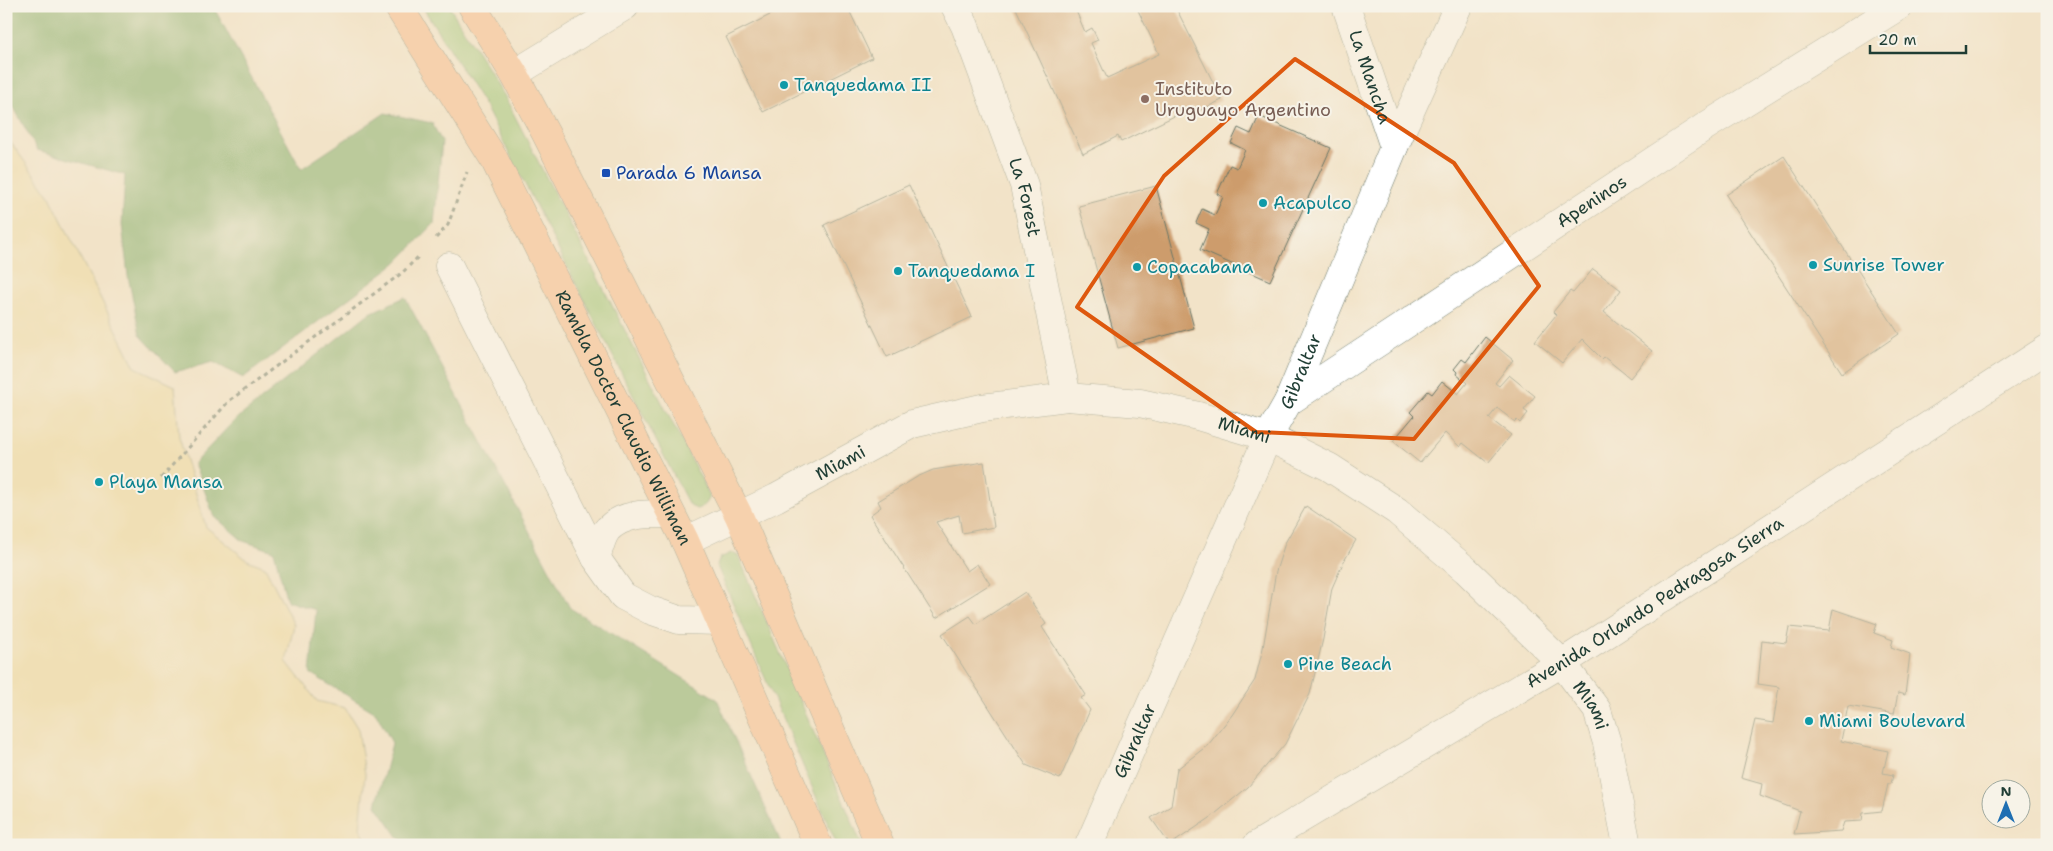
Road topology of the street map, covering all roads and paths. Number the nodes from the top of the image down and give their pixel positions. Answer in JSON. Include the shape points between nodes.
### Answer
{"nodes":[{"id":1,"x":398,"y":6,"type":"edge"},
{"id":2,"x":472,"y":6,"type":"edge"},
{"id":3,"x":625,"y":6,"type":"edge"},
{"id":4,"x":955,"y":6,"type":"edge"},
{"id":5,"x":1346,"y":6,"type":"edge"},
{"id":6,"x":1458,"y":6,"type":"edge"},
{"id":7,"x":1898,"y":6,"type":"edge"},
{"id":8,"x":514,"y":74,"type":"junction"},
{"id":9,"x":1394,"y":147,"type":"junction"},
{"id":10,"x":448,"y":225,"type":"dead end"},
{"id":11,"x":435,"y":239,"type":"dead end"},
{"id":12,"x":422,"y":253,"type":"dead end"},
{"id":13,"x":449,"y":266,"type":"dead end"},
{"id":14,"x":2047,"y":349,"type":"edge"},
{"id":15,"x":1067,"y":397,"type":"junction"},
{"id":16,"x":1288,"y":402,"type":"junction"},
{"id":17,"x":1268,"y":437,"type":"junction"},
{"id":18,"x":162,"y":478,"type":"dead end"},
{"id":19,"x":671,"y":514,"type":"junction"},
{"id":20,"x":739,"y":516,"type":"junction"},
{"id":21,"x":685,"y":541,"type":"junction"},
{"id":22,"x":596,"y":558,"type":"junction"},
{"id":23,"x":720,"y":621,"type":"junction"},
{"id":24,"x":1562,"y":663,"type":"junction"},
{"id":25,"x":818,"y":845,"type":"edge"},
{"id":26,"x":880,"y":845,"type":"edge"},
{"id":27,"x":1089,"y":845,"type":"edge"},
{"id":28,"x":1257,"y":845,"type":"edge"},
{"id":29,"x":1626,"y":845,"type":"edge"}],
"edges":[{"from":1,"to":19,"type":"main road","name":"Rambla Doctor Claudio Williman","via":[[494,159]]},
{"from":2,"to":8,"type":"main road"},
{"from":3,"to":8,"type":"street"},
{"from":4,"to":15,"type":"street","name":"La Forest","via":[[1024,186]]},
{"from":5,"to":9,"type":"street","name":"La Mancha"},
{"from":6,"to":9,"type":"street","name":"Gibraltar"},
{"from":7,"to":16,"type":"street","name":"Apeninos","via":[[1706,126]]},
{"from":8,"to":20,"type":"main road"},
{"from":9,"to":16,"type":"street","name":"Gibraltar"},
{"from":10,"to":11,"type":"path"},
{"from":12,"to":18,"type":"path","via":[[402,273],[228,401]]},
{"from":13,"to":22,"type":"street"},
{"from":14,"to":24,"type":"street","name":"Avenida Orlando Pedragosa Sierra"},
{"from":15,"to":17,"type":"street","name":"Miami","via":[[1140,403]]},
{"from":15,"to":20,"type":"street","name":"Miami","via":[[982,408],[912,424]]},
{"from":16,"to":17,"type":"street","name":"Gibraltar"},
{"from":17,"to":24,"type":"street","name":"Miami","via":[[1329,467],[1397,511],[1466,570]]},
{"from":17,"to":27,"type":"street","name":"Gibraltar"},
{"from":19,"to":21,"type":"main road","name":"Rambla Doctor Claudio Williman"},
{"from":19,"to":22,"type":"street","via":[[626,517],[607,530]]},
{"from":20,"to":21,"type":"street","name":"Miami"},
{"from":20,"to":26,"type":"main road"},
{"from":21,"to":23,"type":"main road","name":"Rambla Doctor Claudio Williman"},
{"from":22,"to":23,"type":"street","via":[[623,596],[650,610],[679,620]]},
{"from":23,"to":25,"type":"main road","name":"Rambla Doctor Claudio Williman"},
{"from":24,"to":28,"type":"street","name":"Avenida Orlando Pedragosa Sierra"},
{"from":24,"to":29,"type":"street","name":"Miami","via":[[1597,710],[1607,743]]}]}
